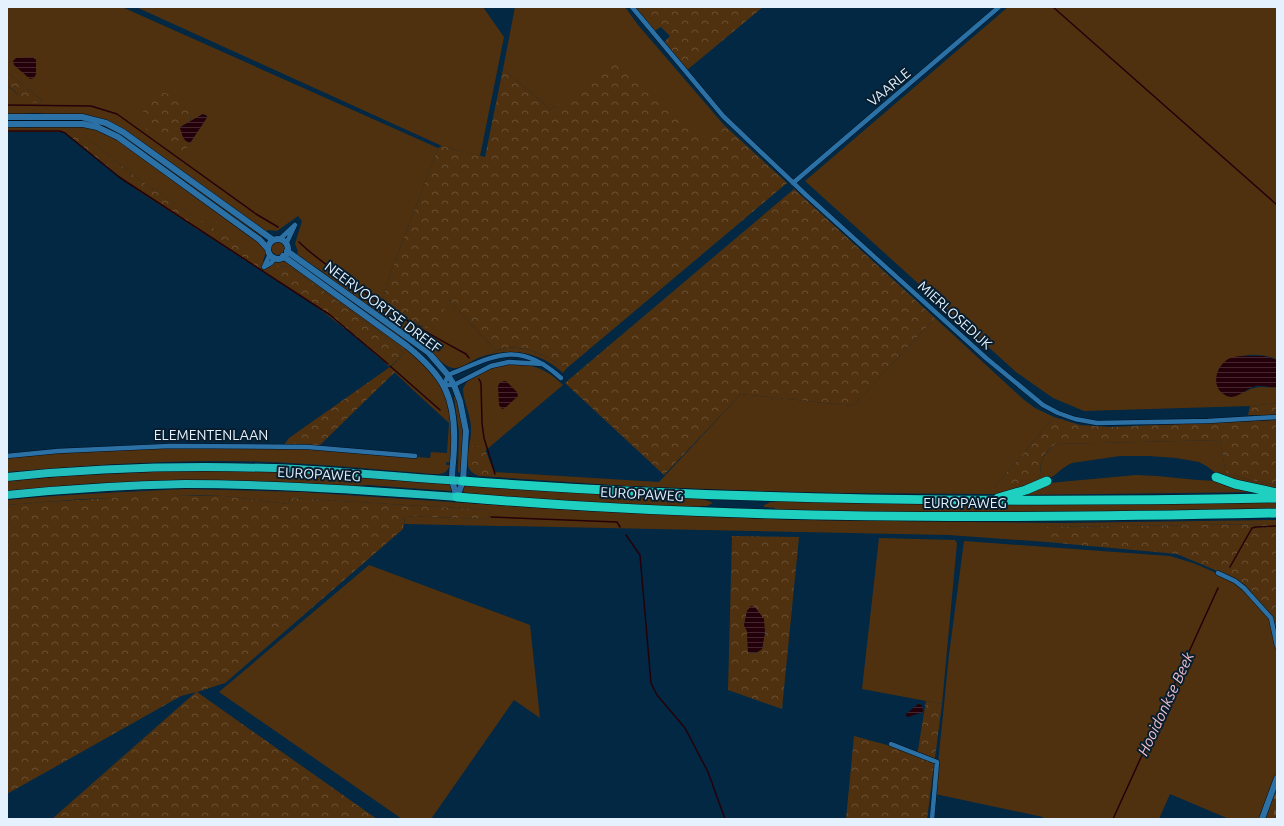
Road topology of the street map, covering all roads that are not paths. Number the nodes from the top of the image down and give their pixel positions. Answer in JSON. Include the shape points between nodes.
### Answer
{"nodes":[{"id":1,"x":632,"y":7,"type":"edge"},
{"id":2,"x":999,"y":7,"type":"edge"},
{"id":3,"x":7,"y":117,"type":"edge"},
{"id":4,"x":7,"y":124,"type":"edge"},
{"id":5,"x":793,"y":183,"type":"junction"},
{"id":6,"x":276,"y":240,"type":"junction"},
{"id":7,"x":286,"y":244,"type":"junction"},
{"id":8,"x":271,"y":254,"type":"junction"},
{"id":9,"x":285,"y":254,"type":"junction"},
{"id":10,"x":543,"y":364,"type":"junction"},
{"id":11,"x":448,"y":375,"type":"junction"},
{"id":12,"x":561,"y":378,"type":"dead end"},
{"id":13,"x":444,"y":385,"type":"junction"},
{"id":14,"x":454,"y":385,"type":"junction"},
{"id":15,"x":1277,"y":417,"type":"edge"},
{"id":16,"x":7,"y":456,"type":"edge"},
{"id":17,"x":415,"y":456,"type":"dead end"},
{"id":18,"x":7,"y":477,"type":"edge"},
{"id":19,"x":1216,"y":477,"type":"dead end"},
{"id":20,"x":452,"y":480,"type":"junction"},
{"id":21,"x":463,"y":481,"type":"junction"},
{"id":22,"x":1047,"y":481,"type":"dead end"},
{"id":23,"x":1277,"y":493,"type":"edge"},
{"id":24,"x":7,"y":495,"type":"edge"},
{"id":25,"x":457,"y":497,"type":"junction"},
{"id":26,"x":1277,"y":498,"type":"edge"},
{"id":27,"x":989,"y":501,"type":"junction"},
{"id":28,"x":1277,"y":513,"type":"edge"},
{"id":29,"x":1218,"y":573,"type":"dead end"},
{"id":30,"x":1277,"y":646,"type":"edge"},
{"id":31,"x":891,"y":744,"type":"dead end"},
{"id":32,"x":1277,"y":778,"type":"edge"},
{"id":33,"x":932,"y":819,"type":"edge"},
{"id":34,"x":1262,"y":819,"type":"edge"}],
"edges":[{"from":1,"to":5,"type":"street","name":"MIERLOSEDIJK","via":[[723,116]]},
{"from":2,"to":5,"type":"street","name":"VAARLE"},
{"from":3,"to":6,"type":"street","via":[[82,117],[111,126]]},
{"from":4,"to":8,"type":"street","via":[[83,124],[110,132],[260,240]]},
{"from":5,"to":15,"type":"street","name":"MIERLOSEDIJK","via":[[986,358],[1033,398],[1058,413],[1097,423]]},
{"from":6,"to":7,"type":"street"},
{"from":6,"to":7,"type":"street","via":[[295,225]]},
{"from":6,"to":8,"type":"street","via":[[270,242]]},
{"from":7,"to":9,"type":"street"},
{"from":8,"to":9,"type":"street"},
{"from":9,"to":11,"type":"street","name":"NEERVOORTSE DREEF","via":[[428,352]]},
{"from":9,"to":13,"type":"street","name":"NEERVOORTSE DREEF","via":[[420,357]]},
{"from":10,"to":11,"type":"street","via":[[531,357],[509,354]]},
{"from":10,"to":12,"type":"street"},
{"from":10,"to":14,"type":"street","via":[[509,362],[491,366]]},
{"from":11,"to":13,"type":"street"},
{"from":11,"to":14,"type":"street","name":"NEERVOORTSE DREEF"},
{"from":13,"to":14,"type":"street"},
{"from":13,"to":20,"type":"street","name":"NEERVOORTSE DREEF","via":[[451,402],[455,426]]},
{"from":14,"to":21,"type":"street","name":"NEERVOORTSE DREEF","via":[[463,409],[466,431]]},
{"from":16,"to":17,"type":"street","name":"ELEMENTENLAAN","via":[[170,446],[308,447]]},
{"from":18,"to":20,"type":"highway","name":"EUROPAWEG","via":[[117,469],[237,467]]},
{"from":19,"to":23,"type":"highway","via":[[1234,484]]},
{"from":20,"to":21,"type":"highway","name":"EUROPAWEG"},
{"from":20,"to":25,"type":"street","name":"NEERVOORTSE DREEF"},
{"from":21,"to":25,"type":"street","name":"NEERVOORTSE DREEF"},
{"from":21,"to":27,"type":"highway","name":"EUROPAWEG","via":[[691,494]]},
{"from":22,"to":27,"type":"highway"},
{"from":24,"to":25,"type":"highway","name":"EUROPAWEG","via":[[83,488],[226,484]]},
{"from":25,"to":28,"type":"highway","name":"EUROPAWEG","via":[[767,514],[1041,517]]},
{"from":26,"to":27,"type":"highway","name":"EUROPAWEG"},
{"from":29,"to":30,"type":"street","via":[[1244,588],[1271,618]]},
{"from":31,"to":33,"type":"street","via":[[937,762]]},
{"from":32,"to":34,"type":"street"}]}
